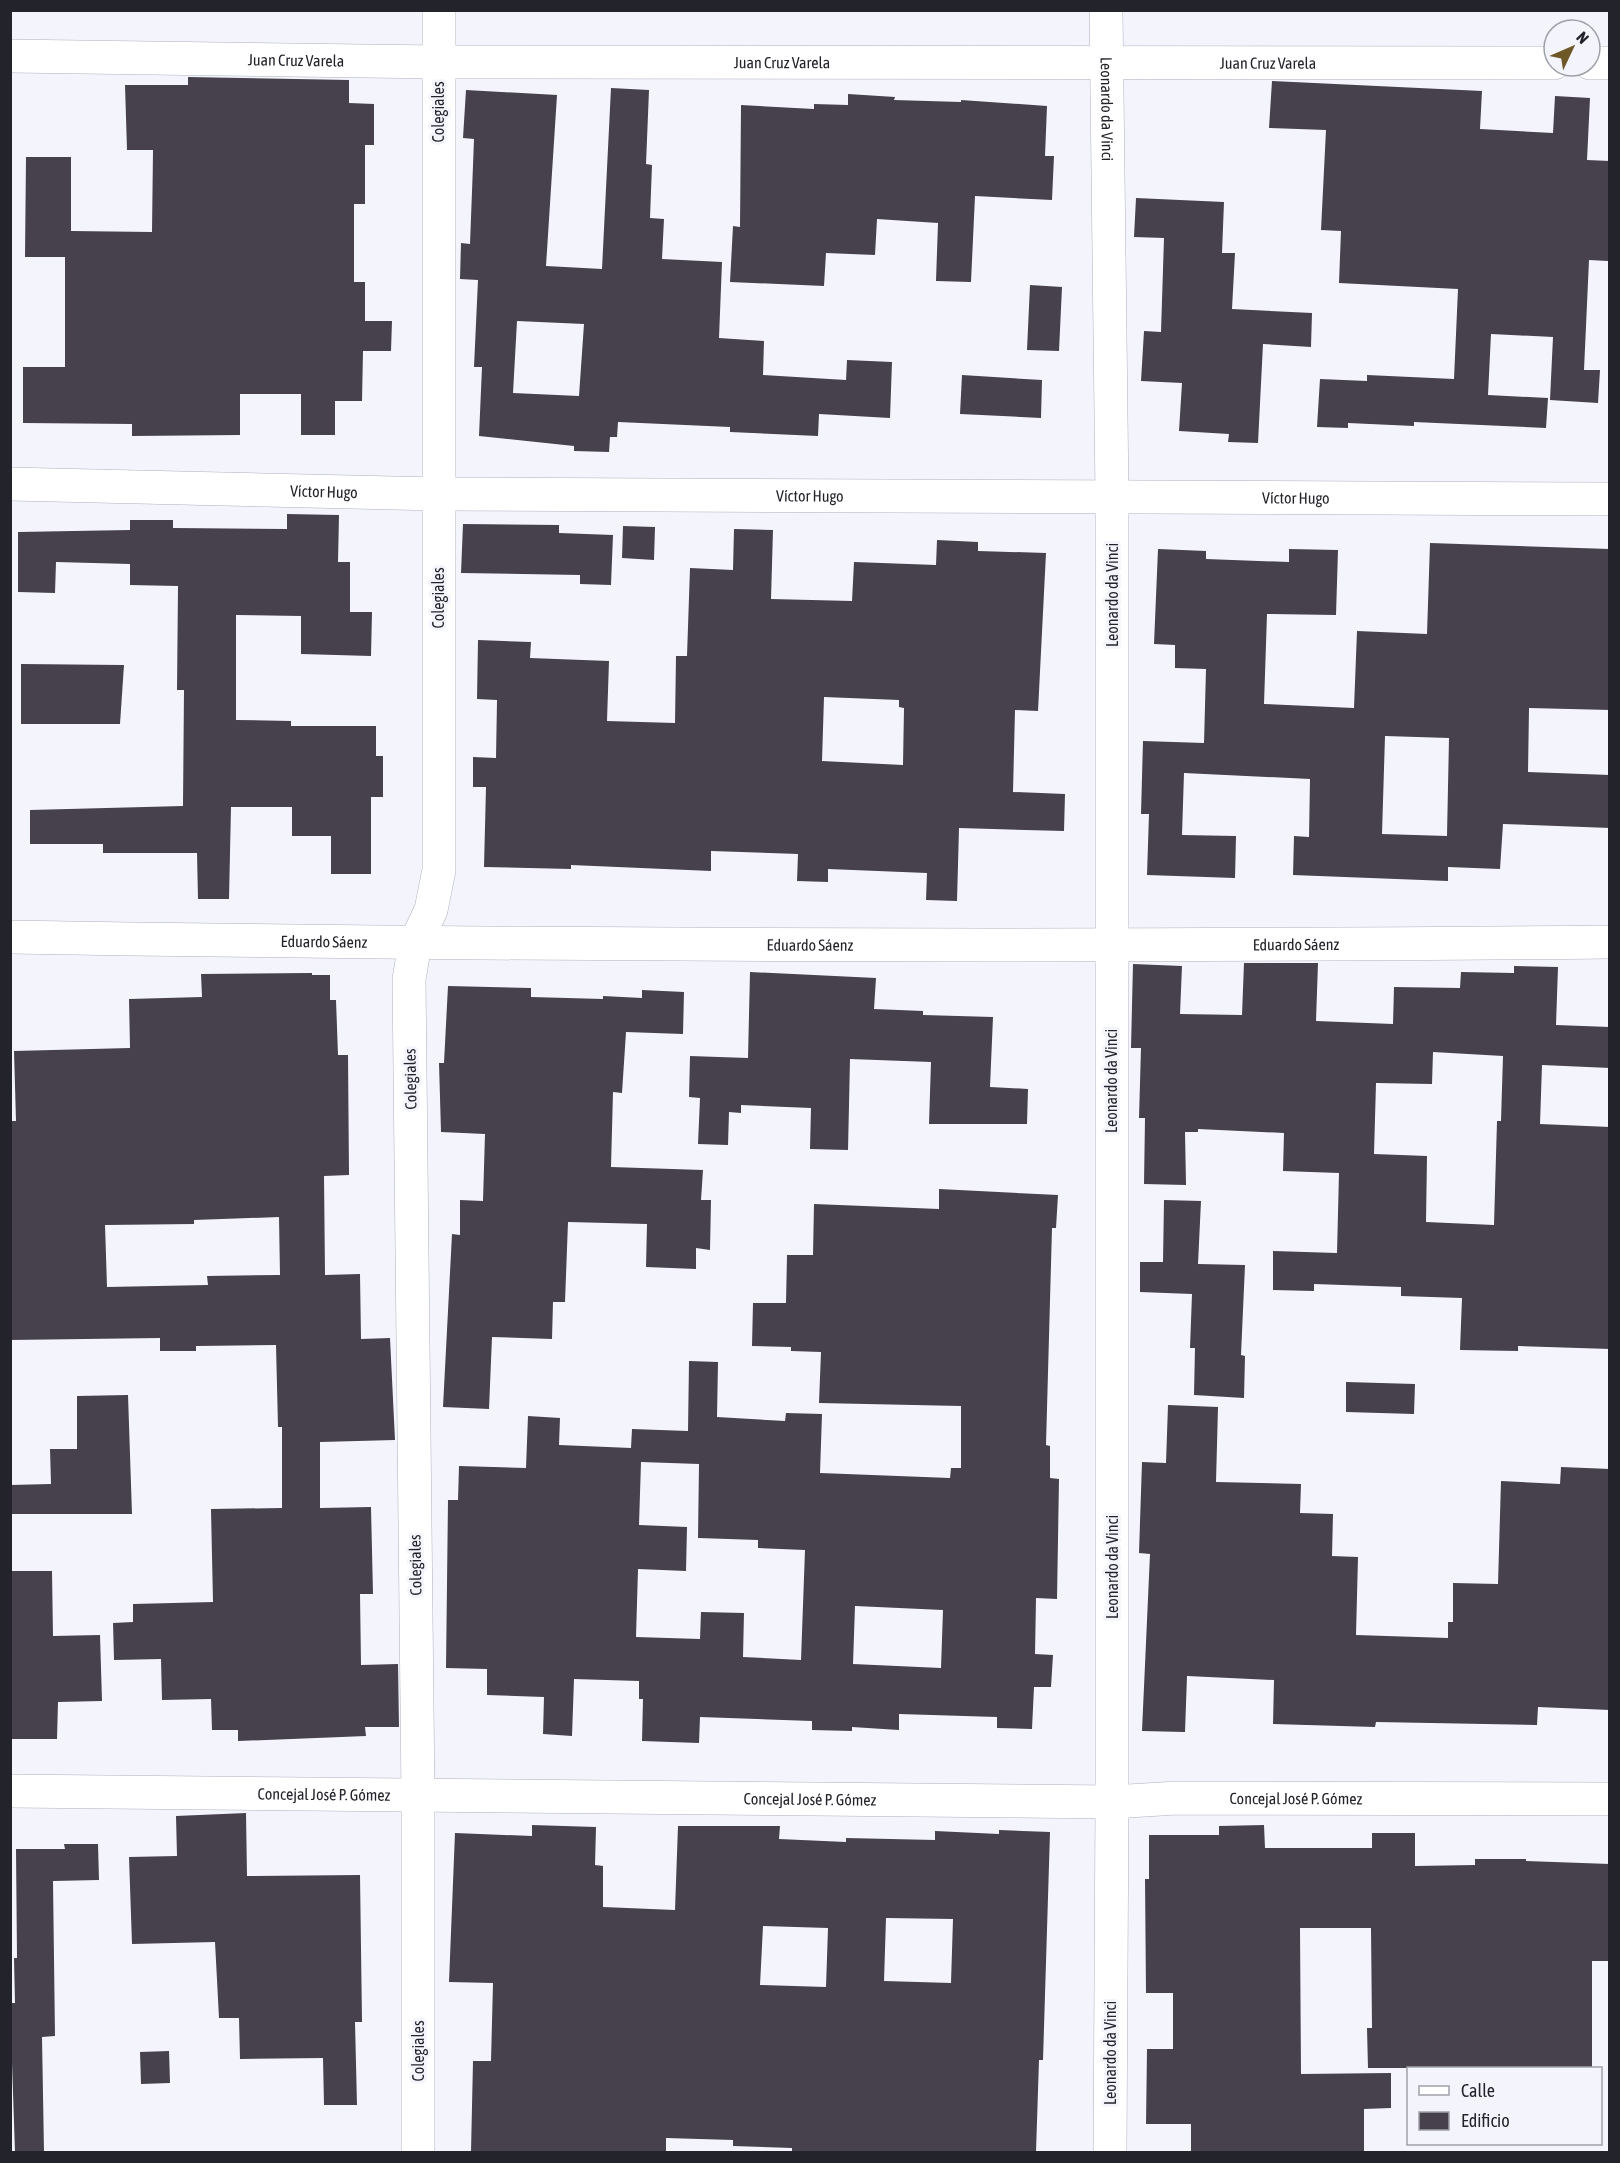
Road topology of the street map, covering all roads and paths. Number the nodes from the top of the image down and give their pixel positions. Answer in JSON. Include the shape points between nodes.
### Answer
{"nodes":[{"id":1,"x":439,"y":10,"type":"edge"},
{"id":2,"x":1106,"y":10,"type":"edge"},
{"id":3,"x":10,"y":57,"type":"edge"},
{"id":4,"x":438,"y":62,"type":"junction"},
{"id":5,"x":1542,"y":63,"type":"edge"},
{"id":6,"x":1105,"y":64,"type":"junction"},
{"id":7,"x":10,"y":484,"type":"edge"},
{"id":8,"x":437,"y":494,"type":"junction"},
{"id":9,"x":1112,"y":496,"type":"junction"},
{"id":10,"x":1610,"y":499,"type":"edge"},
{"id":11,"x":10,"y":937,"type":"edge"},
{"id":12,"x":1610,"y":942,"type":"edge"},
{"id":13,"x":415,"y":944,"type":"junction"},
{"id":14,"x":1111,"y":946,"type":"junction"},
{"id":15,"x":10,"y":1791,"type":"edge"},
{"id":16,"x":418,"y":1795,"type":"junction"},
{"id":17,"x":1610,"y":1799,"type":"edge"},
{"id":18,"x":1112,"y":1802,"type":"junction"},
{"id":19,"x":418,"y":2152,"type":"edge"},
{"id":20,"x":1110,"y":2152,"type":"edge"}],
"edges":[{"from":1,"to":4,"type":"street","name":"Colegiales"},
{"from":2,"to":6,"type":"street","name":"Leonardo da Vinci"},
{"from":3,"to":4,"type":"street","name":"Juan Cruz Varela"},
{"from":4,"to":6,"type":"street","name":"Juan Cruz Varela"},
{"from":4,"to":8,"type":"street","name":"Colegiales"},
{"from":5,"to":6,"type":"street","name":"Juan Cruz Varela"},
{"from":6,"to":9,"type":"street","name":"Leonardo da Vinci"},
{"from":7,"to":8,"type":"street","name":"Víctor Hugo"},
{"from":8,"to":9,"type":"street","name":"Víctor Hugo"},
{"from":8,"to":13,"type":"street","name":"Colegiales","via":[[439,870],[431,910]]},
{"from":9,"to":10,"type":"street","name":"Víctor Hugo"},
{"from":9,"to":14,"type":"street","name":"Leonardo da Vinci"},
{"from":11,"to":13,"type":"street","name":"Eduardo Sáenz"},
{"from":12,"to":14,"type":"street","name":"Eduardo Sáenz"},
{"from":13,"to":14,"type":"street","name":"Eduardo Sáenz"},
{"from":13,"to":16,"type":"street","name":"Colegiales","via":[[409,979]]},
{"from":14,"to":18,"type":"street","name":"Leonardo da Vinci"},
{"from":15,"to":16,"type":"street","name":"Concejal José P. Gómez"},
{"from":16,"to":18,"type":"street","name":"Concejal José P. Gómez"},
{"from":16,"to":19,"type":"street","name":"Colegiales"},
{"from":17,"to":18,"type":"street","name":"Concejal José P. Gómez","via":[[1177,1798]]},
{"from":18,"to":20,"type":"street","name":"Leonardo da Vinci"}]}
